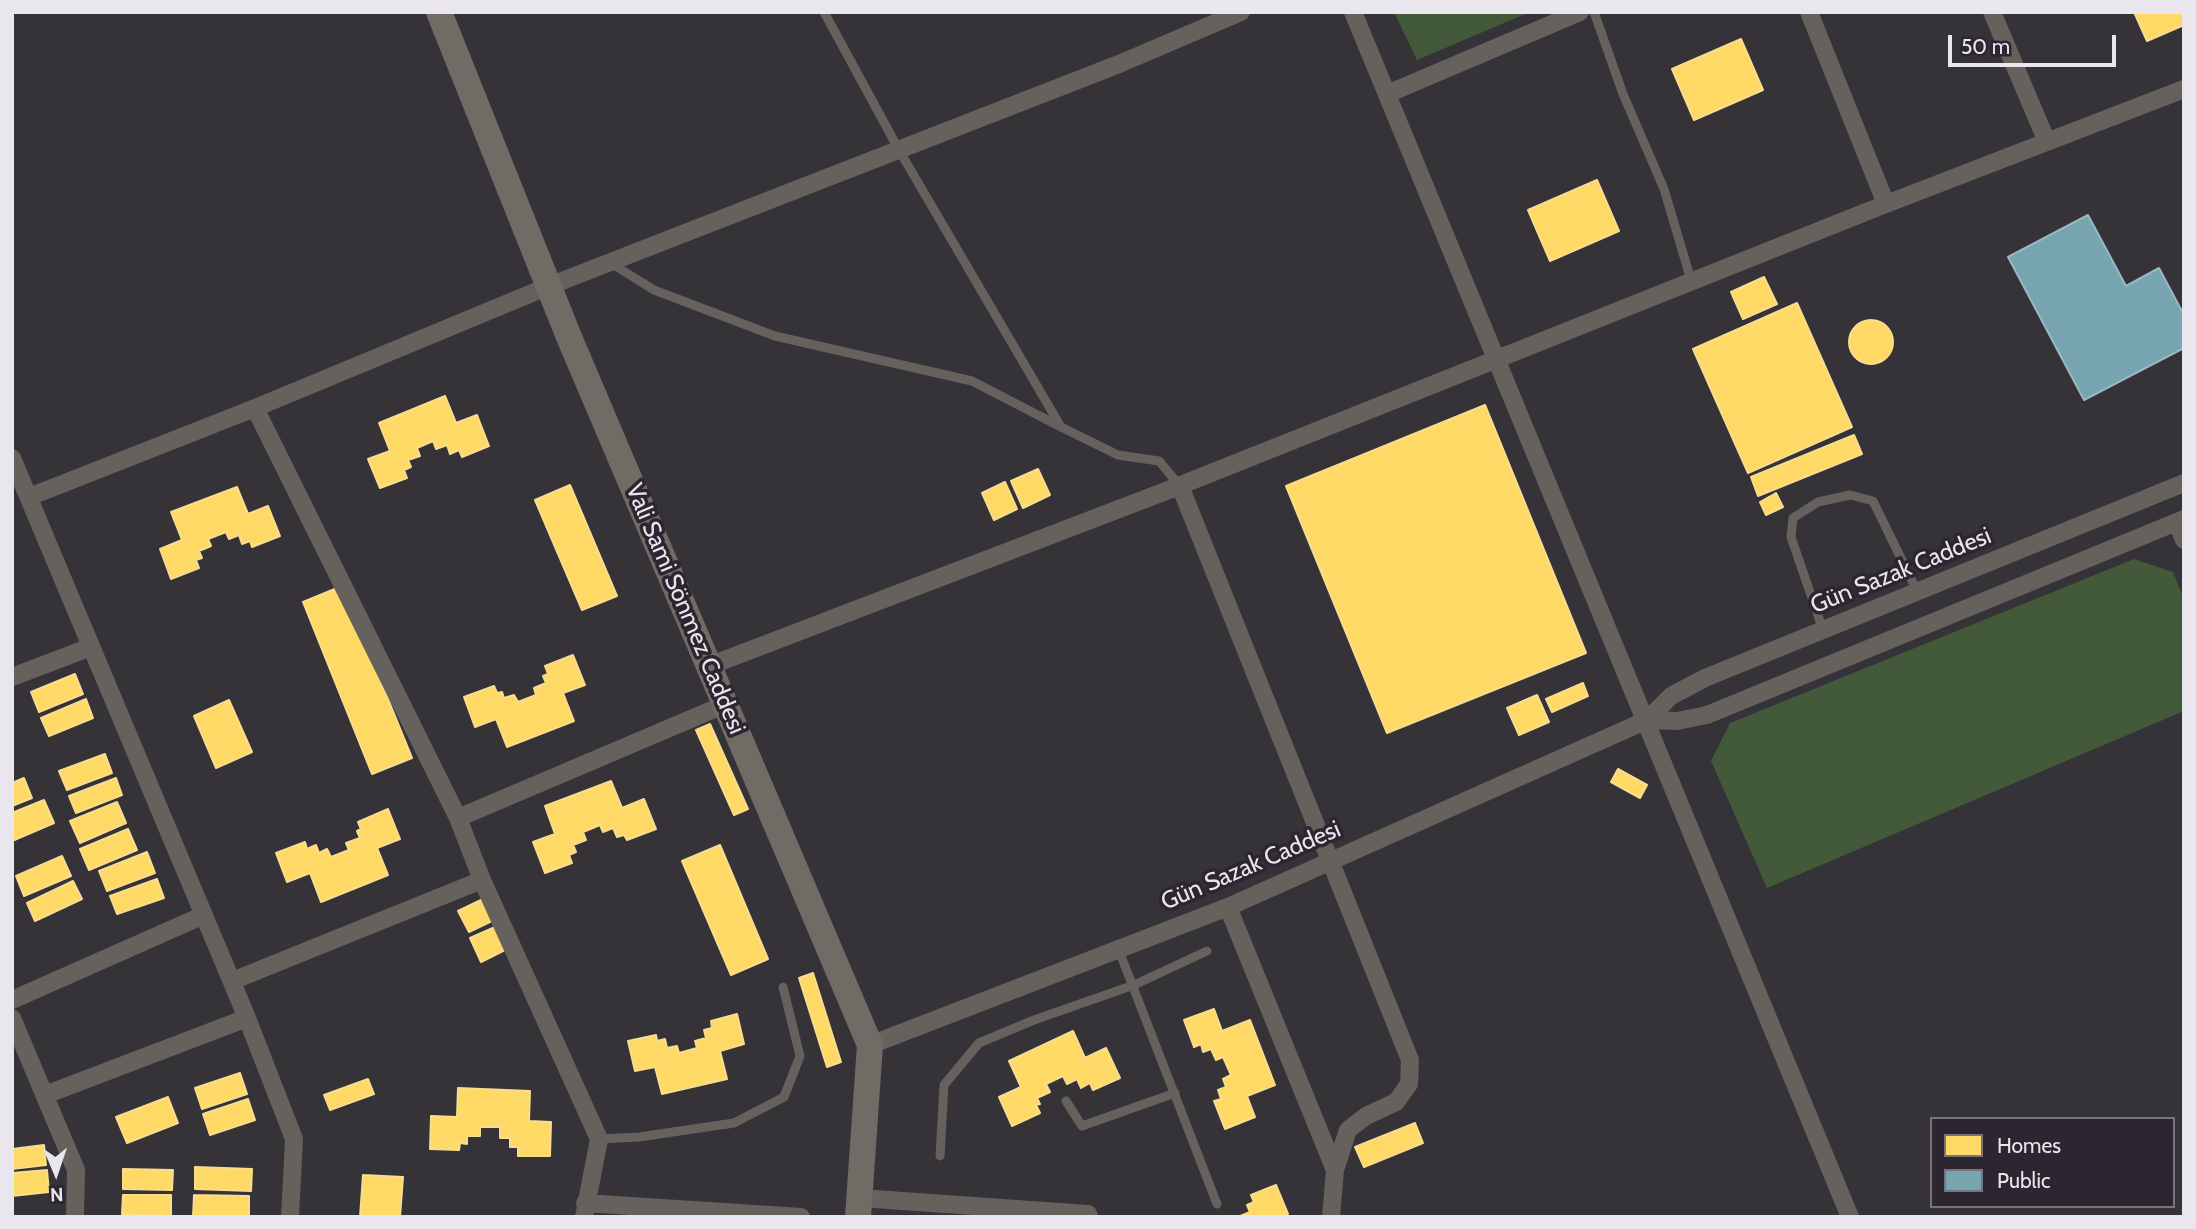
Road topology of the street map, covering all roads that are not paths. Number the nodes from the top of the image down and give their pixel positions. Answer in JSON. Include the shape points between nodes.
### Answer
{"nodes":[{"id":1,"x":439,"y":12,"type":"edge"},
{"id":2,"x":824,"y":12,"type":"edge"},
{"id":3,"x":1241,"y":12,"type":"edge"},
{"id":4,"x":1353,"y":12,"type":"edge"},
{"id":5,"x":1580,"y":12,"type":"edge"},
{"id":6,"x":1594,"y":12,"type":"edge"},
{"id":7,"x":1809,"y":12,"type":"edge"},
{"id":8,"x":1992,"y":12,"type":"edge"},
{"id":9,"x":2184,"y":89,"type":"edge"},
{"id":10,"x":1387,"y":94,"type":"junction"},
{"id":11,"x":2048,"y":142,"type":"junction"},
{"id":12,"x":899,"y":150,"type":"junction"},
{"id":13,"x":1886,"y":204,"type":"junction"},
{"id":14,"x":609,"y":262,"type":"junction"},
{"id":15,"x":1691,"y":280,"type":"junction"},
{"id":16,"x":549,"y":286,"type":"junction"},
{"id":17,"x":1496,"y":358,"type":"junction"},
{"id":18,"x":255,"y":408,"type":"junction"},
{"id":19,"x":1061,"y":427,"type":"junction"},
{"id":20,"x":12,"y":458,"type":"edge"},
{"id":21,"x":2184,"y":483,"type":"edge"},
{"id":22,"x":1180,"y":486,"type":"junction"},
{"id":23,"x":29,"y":498,"type":"junction"},
{"id":24,"x":2180,"y":521,"type":"edge"},
{"id":25,"x":2184,"y":540,"type":"edge"},
{"id":26,"x":1917,"y":591,"type":"junction"},
{"id":27,"x":1823,"y":630,"type":"junction"},
{"id":28,"x":91,"y":646,"type":"junction"},
{"id":29,"x":709,"y":666,"type":"junction"},
{"id":30,"x":12,"y":677,"type":"edge"},
{"id":31,"x":726,"y":704,"type":"junction"},
{"id":32,"x":1647,"y":720,"type":"junction"},
{"id":33,"x":457,"y":818,"type":"junction"},
{"id":34,"x":1329,"y":860,"type":"junction"},
{"id":35,"x":482,"y":880,"type":"junction"},
{"id":36,"x":1228,"y":907,"type":"junction"},
{"id":37,"x":204,"y":915,"type":"junction"},
{"id":38,"x":1118,"y":947,"type":"junction"},
{"id":39,"x":1207,"y":951,"type":"dead end"},
{"id":40,"x":232,"y":981,"type":"junction"},
{"id":41,"x":1134,"y":985,"type":"junction"},
{"id":42,"x":783,"y":986,"type":"dead end"},
{"id":43,"x":12,"y":1000,"type":"edge"},
{"id":44,"x":12,"y":1018,"type":"edge"},
{"id":45,"x":247,"y":1018,"type":"junction"},
{"id":46,"x":870,"y":1045,"type":"junction"},
{"id":47,"x":1175,"y":1093,"type":"junction"},
{"id":48,"x":45,"y":1095,"type":"junction"},
{"id":49,"x":1066,"y":1101,"type":"dead end"},
{"id":50,"x":599,"y":1139,"type":"junction"},
{"id":51,"x":940,"y":1156,"type":"dead end"},
{"id":52,"x":1335,"y":1170,"type":"junction"},
{"id":53,"x":1217,"y":1204,"type":"dead end"},
{"id":54,"x":859,"y":1208,"type":"edge"},
{"id":55,"x":584,"y":1210,"type":"edge"},
{"id":56,"x":75,"y":1217,"type":"edge"},
{"id":57,"x":290,"y":1217,"type":"edge"},
{"id":58,"x":801,"y":1217,"type":"edge"},
{"id":59,"x":1089,"y":1217,"type":"edge"},
{"id":60,"x":1331,"y":1217,"type":"edge"},
{"id":61,"x":1850,"y":1217,"type":"edge"}],
"edges":[{"from":1,"to":16,"type":"main road","name":"Vali Sami Sönmez Caddesi"},
{"from":2,"to":12,"type":"lane"},
{"from":3,"to":12,"type":"street"},
{"from":4,"to":10,"type":"street"},
{"from":5,"to":10,"type":"street"},
{"from":6,"to":15,"type":"lane","via":[[1664,189]]},
{"from":7,"to":13,"type":"street"},
{"from":8,"to":11,"type":"street"},
{"from":9,"to":11,"type":"street"},
{"from":10,"to":17,"type":"street"},
{"from":11,"to":13,"type":"street"},
{"from":12,"to":14,"type":"street"},
{"from":12,"to":19,"type":"lane"},
{"from":13,"to":15,"type":"street"},
{"from":14,"to":16,"type":"street"},
{"from":14,"to":19,"type":"lane","via":[[654,290],[775,336],[972,382]]},
{"from":15,"to":17,"type":"street"},
{"from":16,"to":18,"type":"street"},
{"from":16,"to":29,"type":"main road","name":"Vali Sami Sönmez Caddesi"},
{"from":17,"to":22,"type":"street"},
{"from":17,"to":32,"type":"street"},
{"from":18,"to":23,"type":"street"},
{"from":18,"to":33,"type":"street"},
{"from":19,"to":22,"type":"lane","via":[[1118,455],[1159,461]]},
{"from":20,"to":23,"type":"street"},
{"from":21,"to":26,"type":"street","name":"Gün Sazak Caddesi"},
{"from":22,"to":29,"type":"street"},
{"from":22,"to":34,"type":"street"},
{"from":23,"to":28,"type":"street"},
{"from":24,"to":25,"type":"street"},
{"from":24,"to":32,"type":"street","name":"Gün Sazak Caddesi","via":[[1707,715]]},
{"from":26,"to":27,"type":"street","name":"Gün Sazak Caddesi"},
{"from":26,"to":27,"type":"lane","via":[[1873,501],[1850,495],[1818,502],[1793,518],[1791,537]]},
{"from":27,"to":32,"type":"street","name":"Gün Sazak Caddesi","via":[[1705,678],[1671,696]]},
{"from":28,"to":30,"type":"street"},
{"from":28,"to":37,"type":"street"},
{"from":29,"to":31,"type":"main road","name":"Vali Sami Sönmez Caddesi"},
{"from":31,"to":33,"type":"street"},
{"from":31,"to":46,"type":"main road","name":"Vali Sami Sönmez Caddesi"},
{"from":32,"to":34,"type":"street","name":"Gün Sazak Caddesi"},
{"from":32,"to":61,"type":"street"},
{"from":33,"to":35,"type":"street"},
{"from":34,"to":36,"type":"street","name":"Gün Sazak Caddesi"},
{"from":34,"to":52,"type":"street","via":[[1410,1060],[1409,1084],[1396,1102],[1348,1130]]},
{"from":35,"to":40,"type":"street"},
{"from":35,"to":50,"type":"street"},
{"from":36,"to":38,"type":"street","name":"Gün Sazak Caddesi"},
{"from":36,"to":52,"type":"street"},
{"from":37,"to":40,"type":"street"},
{"from":37,"to":43,"type":"street"},
{"from":38,"to":41,"type":"lane"},
{"from":38,"to":46,"type":"street","name":"Gün Sazak Caddesi"},
{"from":39,"to":41,"type":"lane"},
{"from":40,"to":45,"type":"street"},
{"from":41,"to":47,"type":"lane"},
{"from":41,"to":51,"type":"lane","via":[[979,1043],[944,1085]]},
{"from":42,"to":50,"type":"lane","via":[[800,1056],[783,1097],[734,1123]]},
{"from":44,"to":48,"type":"street"},
{"from":45,"to":48,"type":"street"},
{"from":45,"to":57,"type":"street","via":[[293,1139]]},
{"from":46,"to":54,"type":"main road","name":"Vali Sami Sönmez Caddesi"},
{"from":47,"to":49,"type":"lane","via":[[1082,1126]]},
{"from":47,"to":53,"type":"lane"},
{"from":48,"to":56,"type":"street","via":[[76,1170]]},
{"from":50,"to":55,"type":"street"},
{"from":52,"to":60,"type":"street"},
{"from":54,"to":59,"type":"street"},
{"from":55,"to":58,"type":"street"}]}
